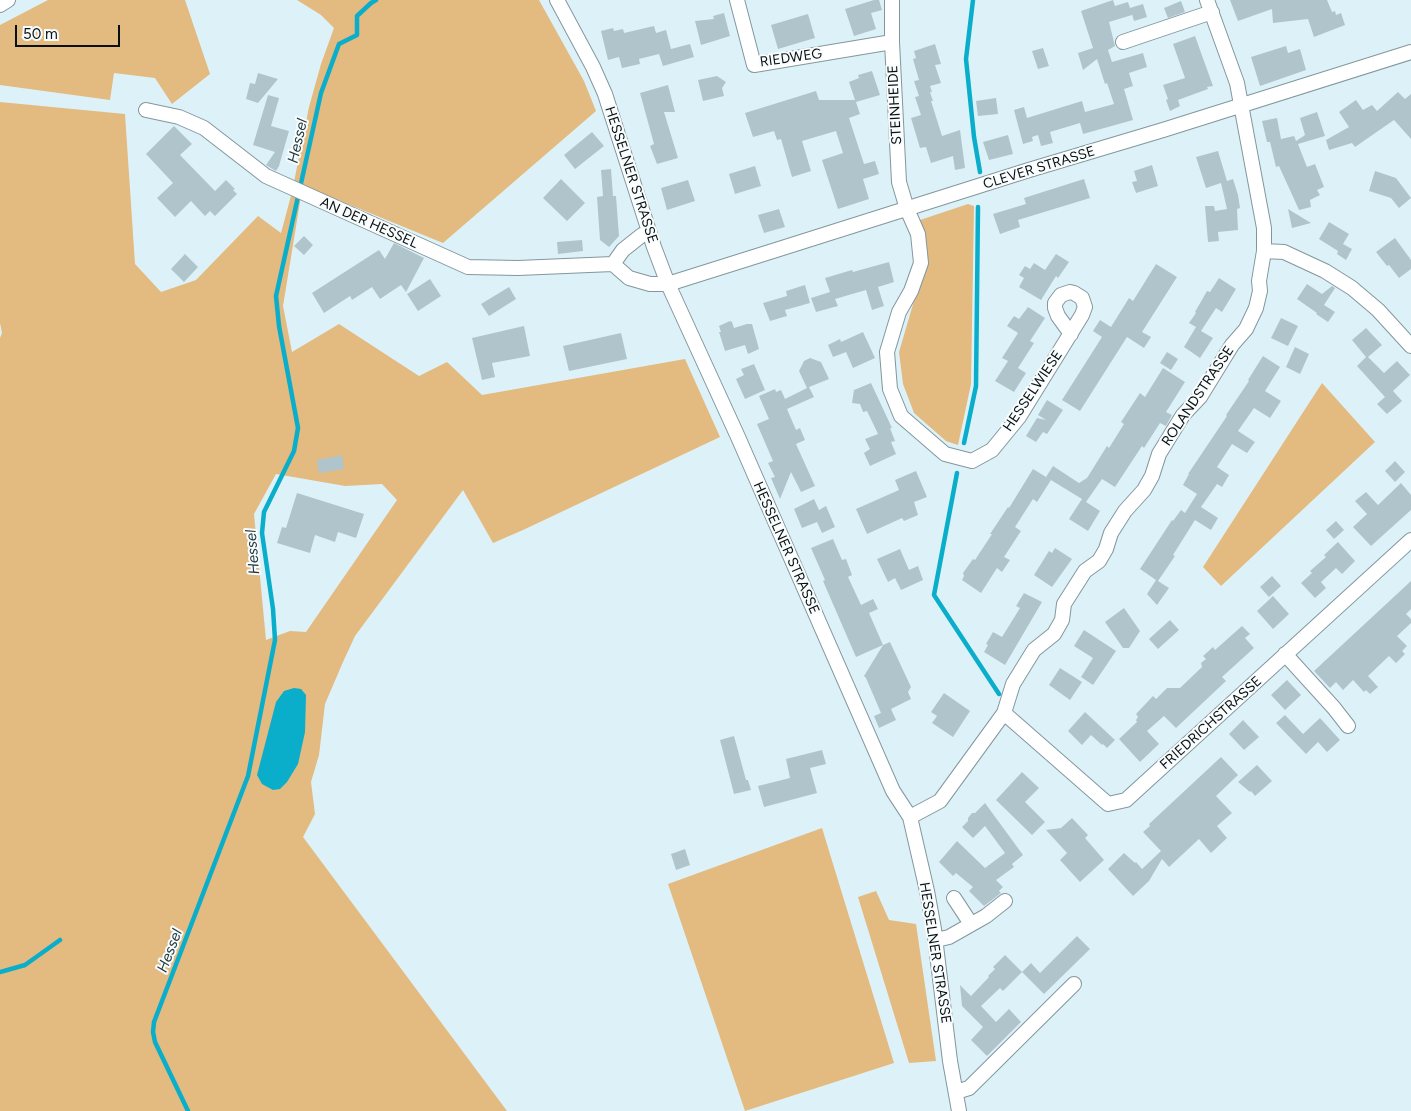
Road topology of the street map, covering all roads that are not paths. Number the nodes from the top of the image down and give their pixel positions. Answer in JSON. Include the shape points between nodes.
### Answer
{"nodes":[{"id":1,"x":8,"y":0,"type":"edge"},
{"id":2,"x":557,"y":0,"type":"edge"},
{"id":3,"x":737,"y":0,"type":"edge"},
{"id":4,"x":892,"y":0,"type":"edge"},
{"id":5,"x":0,"y":5,"type":"edge"},
{"id":6,"x":1210,"y":6,"type":"edge"},
{"id":7,"x":892,"y":42,"type":"junction"},
{"id":8,"x":1123,"y":42,"type":"dead end"},
{"id":9,"x":1411,"y":52,"type":"edge"},
{"id":10,"x":1241,"y":105,"type":"junction"},
{"id":11,"x":146,"y":110,"type":"dead end"},
{"id":12,"x":907,"y":210,"type":"junction"},
{"id":13,"x":649,"y":233,"type":"junction"},
{"id":14,"x":1264,"y":251,"type":"junction"},
{"id":15,"x":613,"y":264,"type":"junction"},
{"id":16,"x":668,"y":284,"type":"junction"},
{"id":17,"x":1071,"y":334,"type":"dead end"},
{"id":18,"x":1411,"y":346,"type":"edge"},
{"id":19,"x":1411,"y":540,"type":"edge"},
{"id":20,"x":1285,"y":654,"type":"junction"},
{"id":21,"x":1004,"y":713,"type":"junction"},
{"id":22,"x":1348,"y":726,"type":"dead end"},
{"id":23,"x":910,"y":817,"type":"junction"},
{"id":24,"x":954,"y":898,"type":"dead end"},
{"id":25,"x":1005,"y":901,"type":"dead end"},
{"id":26,"x":971,"y":924,"type":"junction"},
{"id":27,"x":936,"y":940,"type":"junction"},
{"id":28,"x":1074,"y":984,"type":"dead end"},
{"id":29,"x":956,"y":1092,"type":"junction"},
{"id":30,"x":959,"y":1111,"type":"edge"}],
"edges":[{"from":1,"to":5,"type":"street"},
{"from":2,"to":13,"type":"street","name":"HESSELNER STRASSE","via":[[605,94]]},
{"from":3,"to":7,"type":"street","name":"RIEDWEG","via":[[754,65]]},
{"from":4,"to":7,"type":"street","name":"STEINHEIDE"},
{"from":6,"to":8,"type":"street"},
{"from":6,"to":10,"type":"street","name":"ROLANDSTRASSE","via":[[1237,83]]},
{"from":7,"to":12,"type":"street","name":"STEINHEIDE","via":[[899,182]]},
{"from":9,"to":10,"type":"street","name":"CLEVER STRASSE"},
{"from":10,"to":12,"type":"street","name":"CLEVER STRASSE"},
{"from":10,"to":14,"type":"street","name":"ROLANDSTRASSE","via":[[1264,228]]},
{"from":11,"to":15,"type":"street","name":"AN DER HESSEL","via":[[179,117],[204,128],[266,176],[468,267]]},
{"from":12,"to":16,"type":"street","name":"CLEVER STRASSE"},
{"from":12,"to":17,"type":"street","name":"HESSELWIESE","via":[[918,234],[921,263],[899,312],[887,352],[890,389],[901,416],[945,454],[972,461],[992,450],[1019,417]]},
{"from":13,"to":15,"type":"street","via":[[623,250]]},
{"from":13,"to":16,"type":"street","name":"HESSELNER STRASSE"},
{"from":14,"to":18,"type":"street","via":[[1284,252],[1352,288],[1378,310]]},
{"from":14,"to":21,"type":"street","name":"ROLANDSTRASSE","via":[[1260,291],[1246,329],[1232,345],[1200,397],[1183,415],[1159,454],[1144,490],[1111,533],[1099,561],[1085,571],[1064,604],[1062,620],[1054,634],[1034,650],[1013,684]]},
{"from":15,"to":16,"type":"street","via":[[629,278],[650,284]]},
{"from":16,"to":23,"type":"street","name":"HESSELNER STRASSE","via":[[893,791]]},
{"from":19,"to":20,"type":"street","name":"FRIEDRICHSTRASSE"},
{"from":20,"to":21,"type":"street","name":"FRIEDRICHSTRASSE","via":[[1126,800],[1108,804]]},
{"from":20,"to":22,"type":"street"},
{"from":21,"to":23,"type":"street","name":"ROLANDSTRASSE","via":[[940,801]]},
{"from":23,"to":27,"type":"street","name":"HESSELNER STRASSE"},
{"from":24,"to":26,"type":"street"},
{"from":25,"to":26,"type":"street"},
{"from":26,"to":27,"type":"street","via":[[949,937]]},
{"from":27,"to":29,"type":"street","name":"HESSELNER STRASSE"},
{"from":28,"to":29,"type":"street","via":[[969,1088]]},
{"from":29,"to":30,"type":"street","name":"HESSELNER STRASSE"}]}
